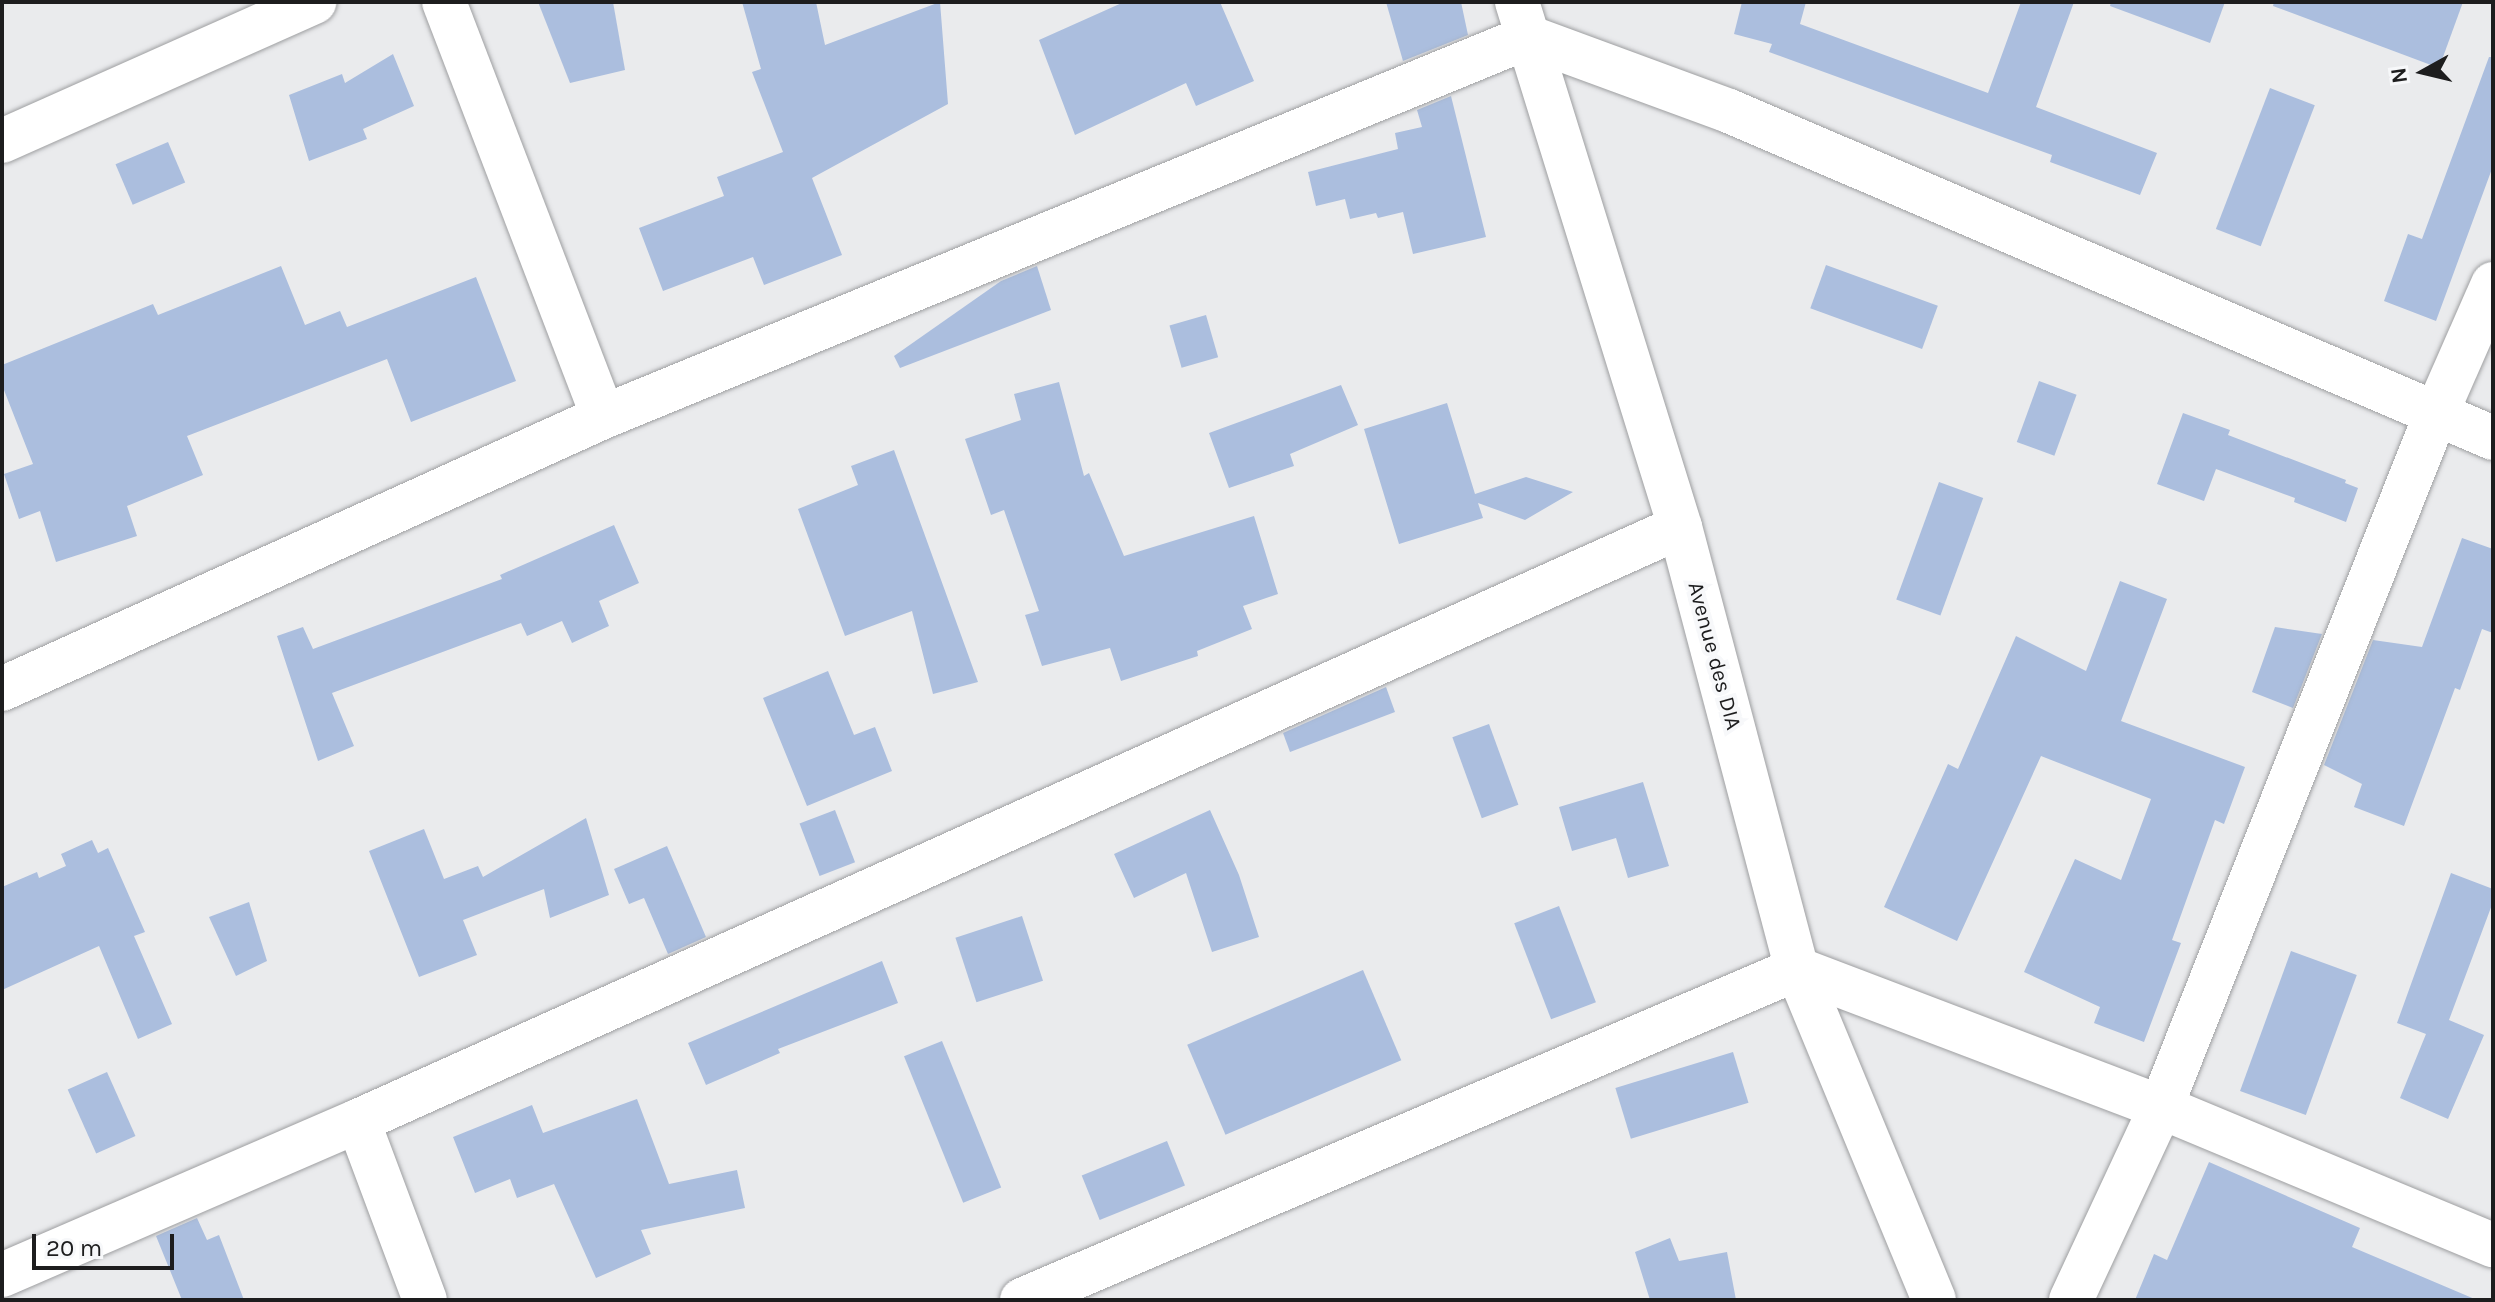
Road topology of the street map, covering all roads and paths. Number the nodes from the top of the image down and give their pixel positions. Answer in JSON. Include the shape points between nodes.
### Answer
{"nodes":[{"id":1,"x":314,"y":2,"type":"edge"},
{"id":2,"x":444,"y":2,"type":"edge"},
{"id":3,"x":1523,"y":20,"type":"edge"},
{"id":4,"x":2,"y":141,"type":"edge"},
{"id":5,"x":2493,"y":284,"type":"edge"},
{"id":6,"x":2436,"y":414,"type":"junction"},
{"id":7,"x":603,"y":417,"type":"junction"},
{"id":8,"x":2493,"y":438,"type":"edge"},
{"id":9,"x":1680,"y":527,"type":"junction"},
{"id":10,"x":2,"y":689,"type":"edge"},
{"id":11,"x":1797,"y":969,"type":"junction"},
{"id":12,"x":2161,"y":1107,"type":"junction"},
{"id":13,"x":358,"y":1121,"type":"junction"},
{"id":14,"x":2493,"y":1245,"type":"edge"},
{"id":15,"x":2,"y":1275,"type":"edge"},
{"id":16,"x":425,"y":1300,"type":"edge"},
{"id":17,"x":1022,"y":1300,"type":"edge"},
{"id":18,"x":1934,"y":1300,"type":"edge"},
{"id":19,"x":2071,"y":1300,"type":"edge"}],
"edges":[{"from":1,"to":4,"type":"street"},
{"from":2,"to":7,"type":"street"},
{"from":3,"to":6,"type":"street"},
{"from":3,"to":7,"type":"street"},
{"from":3,"to":9,"type":"street","name":"Avenue des DIA"},
{"from":5,"to":6,"type":"street"},
{"from":6,"to":8,"type":"street"},
{"from":6,"to":12,"type":"street"},
{"from":7,"to":10,"type":"street"},
{"from":9,"to":11,"type":"street","name":"Avenue des DIA"},
{"from":9,"to":13,"type":"street"},
{"from":11,"to":12,"type":"street"},
{"from":11,"to":17,"type":"street"},
{"from":11,"to":18,"type":"street","name":"Avenue des DIA"},
{"from":12,"to":14,"type":"street"},
{"from":12,"to":19,"type":"street"},
{"from":13,"to":15,"type":"street"},
{"from":13,"to":16,"type":"street"}]}
